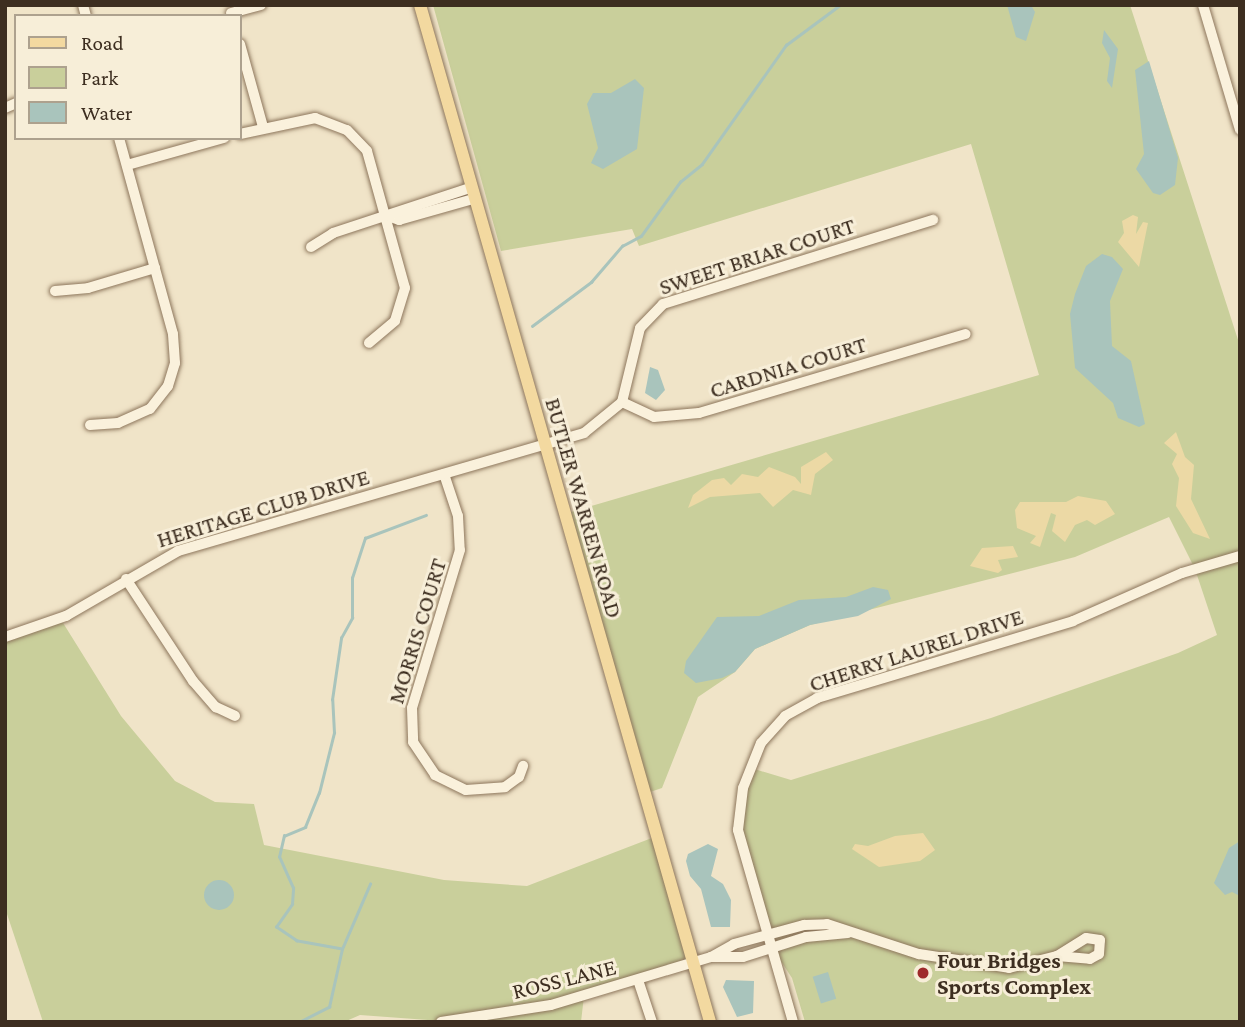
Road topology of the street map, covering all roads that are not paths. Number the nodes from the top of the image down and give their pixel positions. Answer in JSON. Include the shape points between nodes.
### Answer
{"nodes":[{"id":1,"x":261,"y":5,"type":"edge"},
{"id":2,"x":420,"y":5,"type":"edge"},
{"id":3,"x":1203,"y":5,"type":"edge"},
{"id":4,"x":231,"y":11,"type":"edge"},
{"id":5,"x":242,"y":51,"type":"edge"},
{"id":6,"x":263,"y":127,"type":"junction"},
{"id":7,"x":1240,"y":130,"type":"edge"},
{"id":8,"x":242,"y":133,"type":"edge"},
{"id":9,"x":120,"y":140,"type":"edge"},
{"id":10,"x":217,"y":140,"type":"edge"},
{"id":11,"x":127,"y":165,"type":"junction"},
{"id":12,"x":471,"y":193,"type":"junction"},
{"id":13,"x":388,"y":216,"type":"junction"},
{"id":14,"x":933,"y":220,"type":"dead end"},
{"id":15,"x":311,"y":247,"type":"dead end"},
{"id":16,"x":155,"y":268,"type":"junction"},
{"id":17,"x":55,"y":290,"type":"dead end"},
{"id":18,"x":966,"y":334,"type":"dead end"},
{"id":19,"x":369,"y":344,"type":"dead end"},
{"id":20,"x":622,"y":402,"type":"junction"},
{"id":21,"x":90,"y":425,"type":"dead end"},
{"id":22,"x":544,"y":446,"type":"junction"},
{"id":23,"x":444,"y":474,"type":"junction"},
{"id":24,"x":1240,"y":556,"type":"edge"},
{"id":25,"x":126,"y":579,"type":"junction"},
{"id":26,"x":5,"y":637,"type":"edge"},
{"id":27,"x":235,"y":716,"type":"dead end"},
{"id":28,"x":523,"y":766,"type":"dead end"},
{"id":29,"x":855,"y":932,"type":"junction"},
{"id":30,"x":768,"y":934,"type":"junction"},
{"id":31,"x":771,"y":946,"type":"junction"},
{"id":32,"x":1057,"y":956,"type":"dead end"},
{"id":33,"x":711,"y":957,"type":"junction"},
{"id":34,"x":694,"y":963,"type":"junction"},
{"id":35,"x":638,"y":980,"type":"junction"},
{"id":36,"x":441,"y":1022,"type":"edge"},
{"id":37,"x":652,"y":1022,"type":"edge"},
{"id":38,"x":710,"y":1022,"type":"edge"},
{"id":39,"x":793,"y":1022,"type":"edge"}],
"edges":[{"from":1,"to":4,"type":"street"},
{"from":2,"to":12,"type":"main road","name":"BUTLER WARREN ROAD"},
{"from":3,"to":7,"type":"street"},
{"from":5,"to":6,"type":"street"},
{"from":6,"to":8,"type":"street"},
{"from":6,"to":13,"type":"street","via":[[315,118],[352,134],[370,156]]},
{"from":9,"to":11,"type":"street"},
{"from":10,"to":11,"type":"street"},
{"from":11,"to":16,"type":"street"},
{"from":12,"to":13,"type":"street"},
{"from":12,"to":22,"type":"main road","name":"BUTLER WARREN ROAD"},
{"from":13,"to":15,"type":"street","via":[[333,233]]},
{"from":13,"to":19,"type":"street","via":[[403,271],[404,300],[395,321]]},
{"from":14,"to":20,"type":"street","name":"SWEET BRIAR COURT","via":[[663,304],[640,328]]},
{"from":16,"to":17,"type":"street","via":[[88,288]]},
{"from":16,"to":21,"type":"street","via":[[176,351],[168,386],[145,413],[118,423]]},
{"from":18,"to":20,"type":"street","name":"CARDNIA COURT","via":[[688,415],[654,417]]},
{"from":20,"to":22,"type":"street","via":[[584,433]]},
{"from":22,"to":23,"type":"street","name":"HERITAGE CLUB DRIVE"},
{"from":22,"to":34,"type":"main road","name":"BUTLER WARREN ROAD"},
{"from":23,"to":25,"type":"street","name":"HERITAGE CLUB DRIVE","via":[[199,544]]},
{"from":23,"to":28,"type":"street","name":"MORRIS COURT","via":[[458,516],[460,550],[412,708],[413,742],[435,775],[466,790],[505,787],[519,777]]},
{"from":24,"to":30,"type":"street","name":"CHERRY LAUREL DRIVE","via":[[1182,573],[1073,621],[817,698],[785,716],[761,743],[743,788],[738,830]]},
{"from":25,"to":26,"type":"street","name":"HERITAGE CLUB DRIVE","via":[[66,616]]},
{"from":25,"to":27,"type":"street","via":[[193,681],[216,707]]},
{"from":29,"to":30,"type":"street","via":[[827,924]]},
{"from":29,"to":31,"type":"street"},
{"from":29,"to":32,"type":"street","via":[[919,954],[971,965],[1009,968]]},
{"from":30,"to":31,"type":"street","name":"CHERRY LAUREL DRIVE"},
{"from":30,"to":33,"type":"street","via":[[720,949]]},
{"from":31,"to":33,"type":"street","via":[[743,957]]},
{"from":31,"to":39,"type":"street","name":"CHERRY LAUREL DRIVE"},
{"from":33,"to":34,"type":"street","name":"ROSS LANE"},
{"from":34,"to":35,"type":"street","name":"ROSS LANE"},
{"from":34,"to":38,"type":"main road","name":"BUTLER WARREN ROAD"},
{"from":35,"to":36,"type":"street","name":"ROSS LANE","via":[[551,1005]]},
{"from":35,"to":37,"type":"street"}]}
